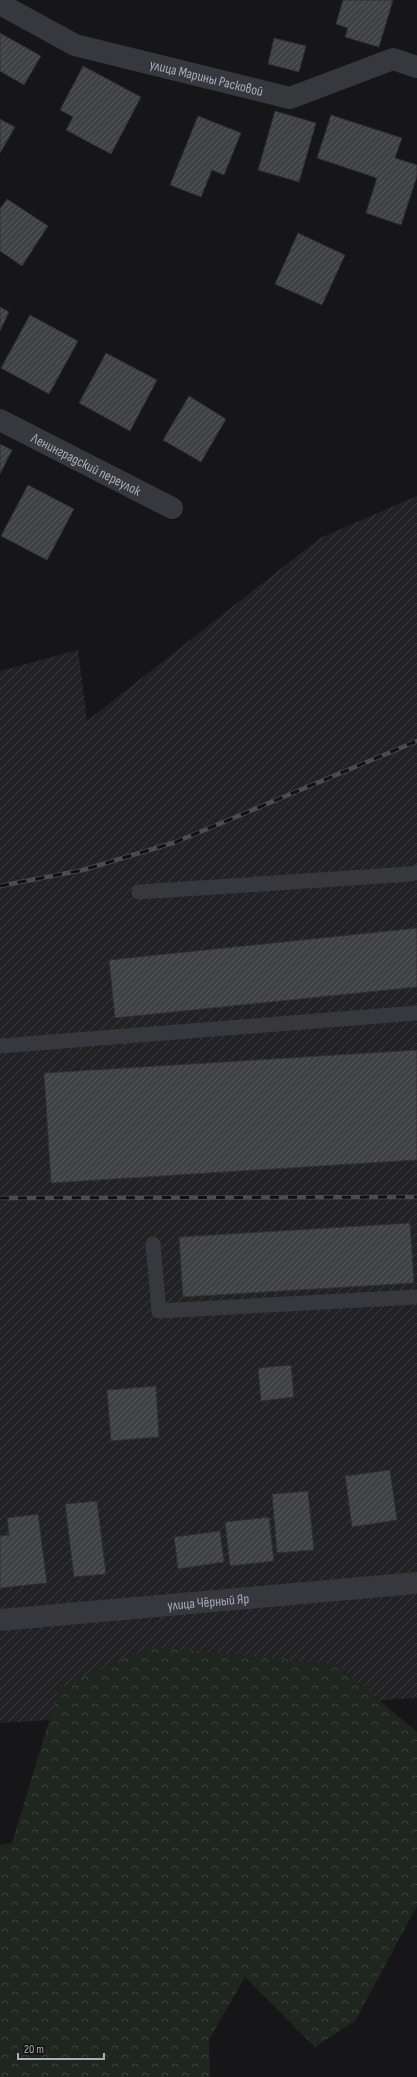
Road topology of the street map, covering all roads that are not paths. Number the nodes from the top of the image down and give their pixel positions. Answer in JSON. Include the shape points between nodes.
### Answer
{"nodes":[{"id":1,"x":0,"y":4,"type":"edge"},
{"id":2,"x":417,"y":67,"type":"edge"},
{"id":3,"x":0,"y":420,"type":"edge"},
{"id":4,"x":172,"y":508,"type":"dead end"},
{"id":5,"x":417,"y":872,"type":"edge"},
{"id":6,"x":140,"y":892,"type":"dead end"},
{"id":7,"x":417,"y":1014,"type":"edge"},
{"id":8,"x":0,"y":1046,"type":"edge"},
{"id":9,"x":153,"y":1244,"type":"dead end"},
{"id":10,"x":417,"y":1298,"type":"edge"},
{"id":11,"x":417,"y":1583,"type":"edge"},
{"id":12,"x":0,"y":1620,"type":"edge"}],
"edges":[{"from":1,"to":2,"type":"street","name":"улица Марины Расковой","via":[[75,45],[290,98],[393,59]]},
{"from":3,"to":4,"type":"street","name":"Ленинградский переулок"},
{"from":5,"to":6,"type":"lane"},
{"from":7,"to":8,"type":"lane"},
{"from":9,"to":10,"type":"lane","via":[[159,1311]]},
{"from":11,"to":12,"type":"street","name":"улица Чёрный Яр"}]}
